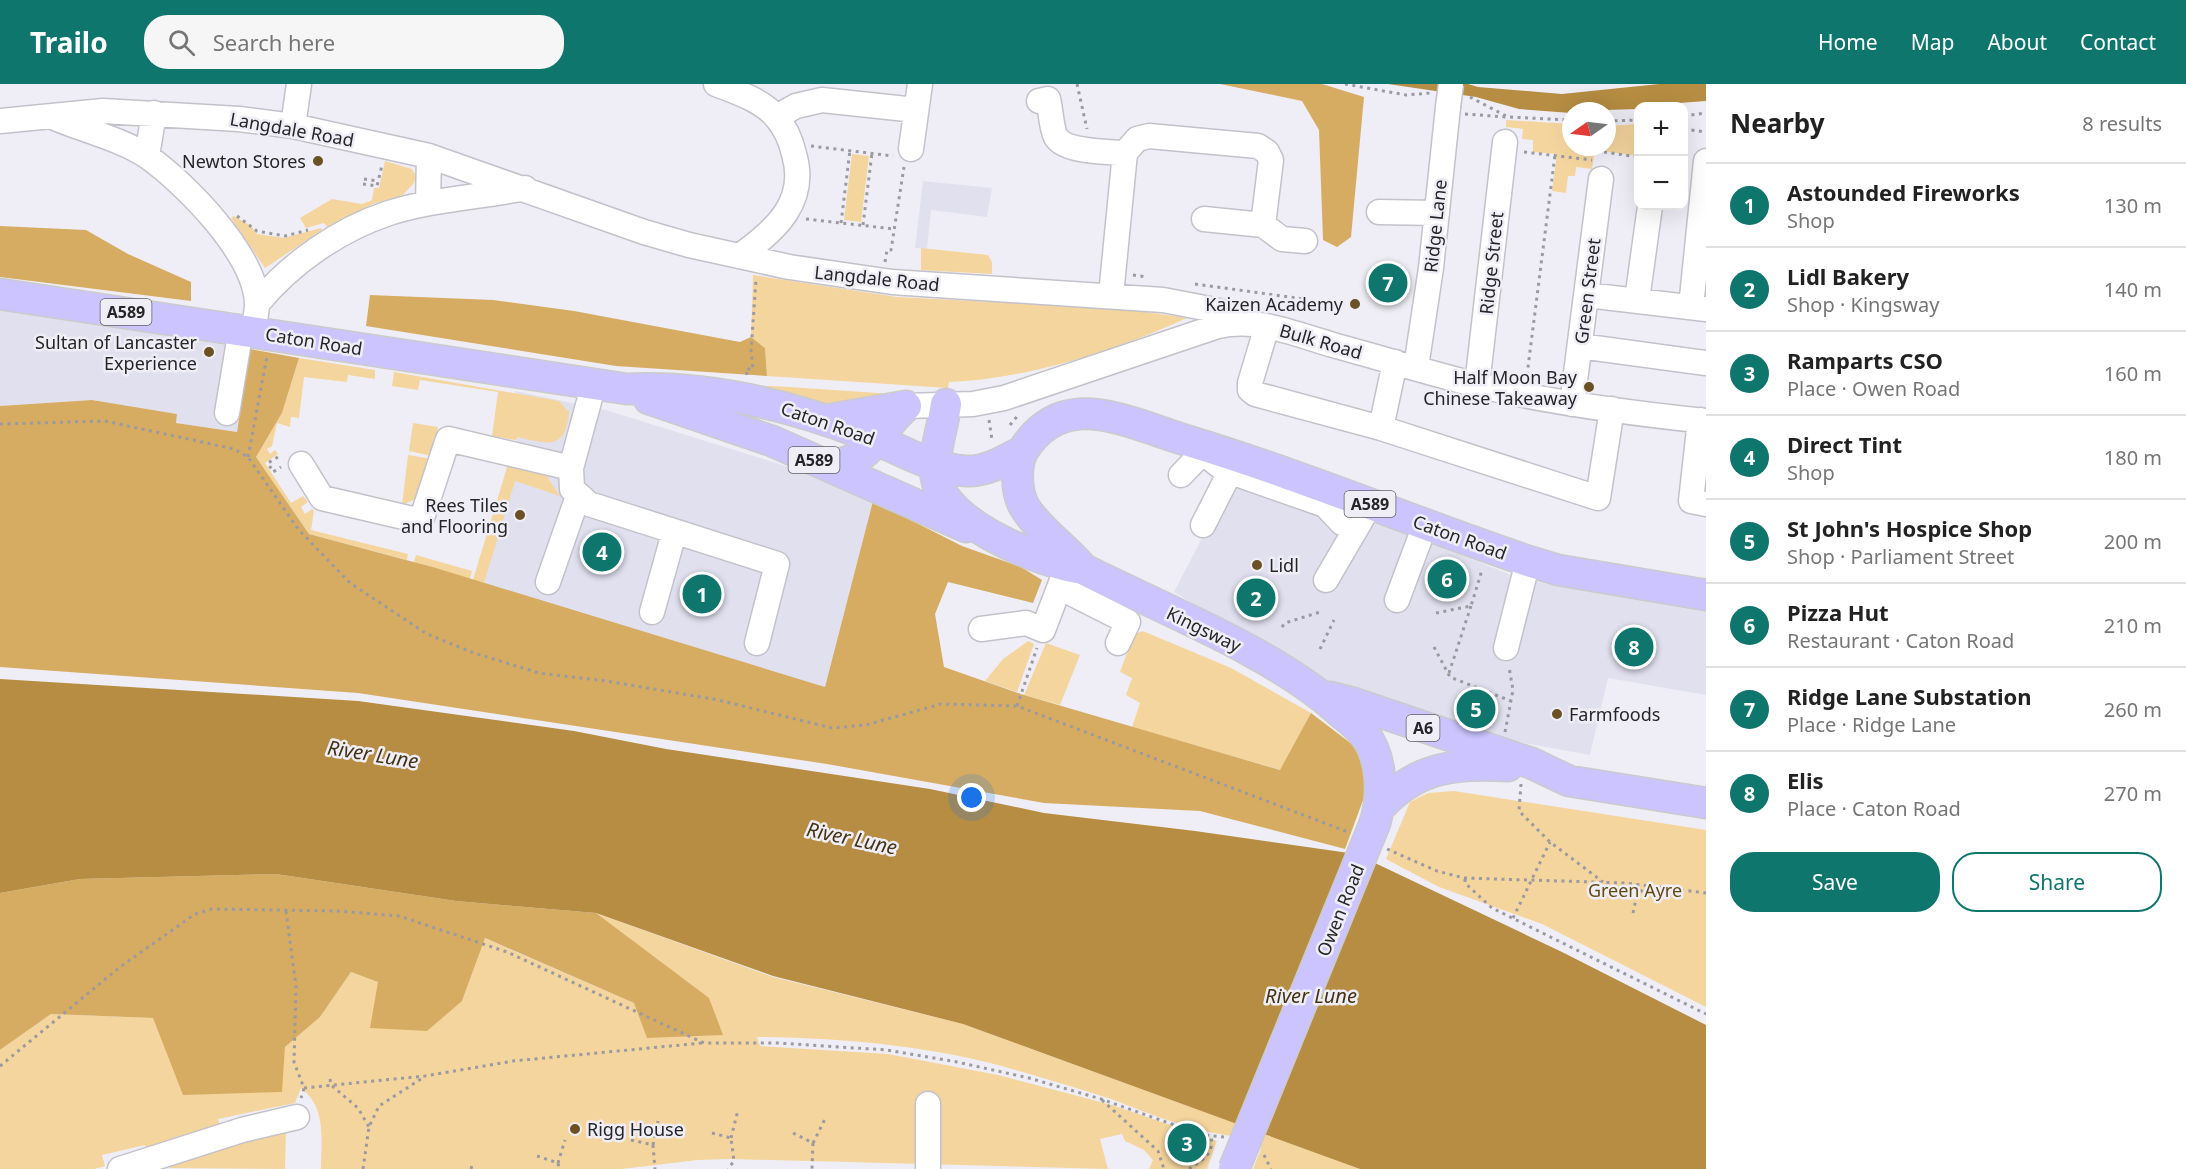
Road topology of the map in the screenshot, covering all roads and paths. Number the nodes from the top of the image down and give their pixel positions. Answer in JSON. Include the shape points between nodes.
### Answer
{"nodes":[{"id":1,"x":299,"y":84,"type":"edge"},
{"id":2,"x":716,"y":84,"type":"edge"},
{"id":3,"x":920,"y":84,"type":"edge"},
{"id":4,"x":1077,"y":84,"type":"edge"},
{"id":5,"x":1039,"y":101,"type":"dead end"},
{"id":6,"x":1453,"y":102,"type":"edge"},
{"id":7,"x":916,"y":110,"type":"junction"},
{"id":8,"x":154,"y":113,"type":"junction"},
{"id":9,"x":1706,"y":113,"type":"edge"},
{"id":10,"x":1688,"y":115,"type":"edge"},
{"id":11,"x":776,"y":117,"type":"junction"},
{"id":12,"x":1508,"y":117,"type":"dead end"},
{"id":13,"x":53,"y":118,"type":"junction"},
{"id":14,"x":1634,"y":120,"type":"edge"},
{"id":15,"x":0,"y":121,"type":"edge"},
{"id":16,"x":1616,"y":121,"type":"edge"},
{"id":17,"x":292,"y":126,"type":"junction"},
{"id":18,"x":1688,"y":130,"type":"edge"},
{"id":19,"x":1706,"y":132,"type":"edge"},
{"id":20,"x":806,"y":145,"type":"dead end"},
{"id":21,"x":1504,"y":146,"type":"joint"},
{"id":22,"x":850,"y":150,"type":"junction"},
{"id":23,"x":1092,"y":151,"type":"junction"},
{"id":24,"x":872,"y":153,"type":"junction"},
{"id":25,"x":1125,"y":153,"type":"junction"},
{"id":26,"x":904,"y":154,"type":"junction"},
{"id":27,"x":1616,"y":154,"type":"edge"},
{"id":28,"x":1556,"y":155,"type":"junction"},
{"id":29,"x":147,"y":156,"type":"junction"},
{"id":30,"x":429,"y":156,"type":"junction"},
{"id":31,"x":1634,"y":156,"type":"edge"},
{"id":32,"x":384,"y":157,"type":"dead end"},
{"id":33,"x":1706,"y":161,"type":"edge"},
{"id":34,"x":1602,"y":170,"type":"joint"},
{"id":35,"x":364,"y":181,"type":"dead end"},
{"id":36,"x":525,"y":188,"type":"junction"},
{"id":37,"x":428,"y":203,"type":"junction"},
{"id":38,"x":1649,"y":210,"type":"edge"},
{"id":39,"x":1379,"y":212,"type":"dead end"},
{"id":40,"x":1437,"y":213,"type":"junction"},
{"id":41,"x":234,"y":214,"type":"dead end"},
{"id":42,"x":804,"y":218,"type":"dead end"},
{"id":43,"x":1204,"y":219,"type":"dead end"},
{"id":44,"x":841,"y":223,"type":"junction"},
{"id":45,"x":863,"y":225,"type":"junction"},
{"id":46,"x":1263,"y":225,"type":"junction"},
{"id":47,"x":894,"y":229,"type":"junction"},
{"id":48,"x":324,"y":233,"type":"junction"},
{"id":49,"x":1305,"y":242,"type":"dead end"},
{"id":50,"x":741,"y":255,"type":"junction"},
{"id":51,"x":1131,"y":268,"type":"dead end"},
{"id":52,"x":885,"y":270,"type":"dead end"},
{"id":53,"x":756,"y":275,"type":"dead end"},
{"id":54,"x":1149,"y":278,"type":"dead end"},
{"id":55,"x":1189,"y":283,"type":"dead end"},
{"id":56,"x":1245,"y":290,"type":"junction"},
{"id":57,"x":0,"y":294,"type":"edge"},
{"id":58,"x":1111,"y":295,"type":"junction"},
{"id":59,"x":1587,"y":295,"type":"junction"},
{"id":60,"x":1244,"y":297,"type":"dead end"},
{"id":61,"x":1637,"y":300,"type":"junction"},
{"id":62,"x":1699,"y":308,"type":"edge"},
{"id":63,"x":1301,"y":317,"type":"dead end"},
{"id":64,"x":1234,"y":323,"type":"junction"},
{"id":65,"x":1267,"y":326,"type":"junction"},
{"id":66,"x":255,"y":328,"type":"junction"},
{"id":67,"x":1580,"y":346,"type":"junction"},
{"id":68,"x":1706,"y":363,"type":"edge"},
{"id":69,"x":1405,"y":365,"type":"junction"},
{"id":70,"x":746,"y":369,"type":"dead end"},
{"id":71,"x":594,"y":383,"type":"junction"},
{"id":72,"x":1477,"y":385,"type":"junction"},
{"id":73,"x":627,"y":389,"type":"junction"},
{"id":74,"x":1030,"y":391,"type":"junction"},
{"id":75,"x":1525,"y":395,"type":"junction"},
{"id":76,"x":946,"y":404,"type":"junction"},
{"id":77,"x":1572,"y":404,"type":"junction"},
{"id":78,"x":906,"y":406,"type":"junction"},
{"id":79,"x":1612,"y":409,"type":"junction"},
{"id":80,"x":227,"y":413,"type":"dead end"},
{"id":81,"x":988,"y":413,"type":"dead end"},
{"id":82,"x":826,"y":420,"type":"junction"},
{"id":83,"x":1703,"y":420,"type":"edge"},
{"id":84,"x":0,"y":424,"type":"edge"},
{"id":85,"x":1381,"y":428,"type":"junction"},
{"id":86,"x":876,"y":439,"type":"junction"},
{"id":87,"x":1007,"y":444,"type":"junction"},
{"id":88,"x":1205,"y":450,"type":"junction"},
{"id":89,"x":248,"y":457,"type":"junction"},
{"id":90,"x":278,"y":457,"type":"dead end"},
{"id":91,"x":824,"y":464,"type":"junction"},
{"id":92,"x":936,"y":464,"type":"junction"},
{"id":93,"x":292,"y":466,"type":"joint"},
{"id":94,"x":572,"y":468,"type":"junction"},
{"id":95,"x":1230,"y":472,"type":"junction"},
{"id":96,"x":1181,"y":475,"type":"dead end"},
{"id":97,"x":578,"y":496,"type":"junction"},
{"id":98,"x":1706,"y":504,"type":"edge"},
{"id":99,"x":1363,"y":517,"type":"junction"},
{"id":100,"x":1203,"y":525,"type":"dead end"},
{"id":101,"x":1425,"y":525,"type":"junction"},
{"id":102,"x":674,"y":533,"type":"junction"},
{"id":103,"x":998,"y":537,"type":"junction"},
{"id":104,"x":1489,"y":548,"type":"junction"},
{"id":105,"x":1528,"y":561,"type":"junction"},
{"id":106,"x":1070,"y":574,"type":"junction"},
{"id":107,"x":1326,"y":580,"type":"dead end"},
{"id":108,"x":548,"y":582,"type":"dead end"},
{"id":109,"x":1706,"y":595,"type":"edge"},
{"id":110,"x":1397,"y":600,"type":"dead end"},
{"id":111,"x":1471,"y":606,"type":"junction"},
{"id":112,"x":652,"y":612,"type":"dead end"},
{"id":113,"x":1320,"y":612,"type":"dead end"},
{"id":114,"x":1436,"y":613,"type":"dead end"},
{"id":115,"x":1334,"y":620,"type":"dead end"},
{"id":116,"x":1282,"y":627,"type":"dead end"},
{"id":117,"x":981,"y":629,"type":"dead end"},
{"id":118,"x":757,"y":643,"type":"dead end"},
{"id":119,"x":1038,"y":646,"type":"dead end"},
{"id":120,"x":1434,"y":647,"type":"dead end"},
{"id":121,"x":1506,"y":648,"type":"joint"},
{"id":122,"x":1320,"y":649,"type":"dead end"},
{"id":123,"x":1449,"y":674,"type":"junction"},
{"id":124,"x":1321,"y":695,"type":"junction"},
{"id":125,"x":1511,"y":701,"type":"junction"},
{"id":126,"x":1017,"y":706,"type":"junction"},
{"id":127,"x":1519,"y":759,"type":"junction"},
{"id":128,"x":1706,"y":803,"type":"edge"},
{"id":129,"x":1374,"y":829,"type":"junction"},
{"id":130,"x":1550,"y":842,"type":"junction"},
{"id":131,"x":1464,"y":878,"type":"junction"},
{"id":132,"x":1530,"y":881,"type":"junction"},
{"id":133,"x":1605,"y":883,"type":"junction"},
{"id":134,"x":1645,"y":887,"type":"junction"},
{"id":135,"x":1706,"y":893,"type":"edge"},
{"id":136,"x":286,"y":910,"type":"junction"},
{"id":137,"x":1633,"y":913,"type":"dead end"},
{"id":138,"x":1513,"y":918,"type":"junction"},
{"id":139,"x":1706,"y":1014,"type":"edge"},
{"id":140,"x":704,"y":1043,"type":"junction"},
{"id":141,"x":0,"y":1066,"type":"edge"},
{"id":142,"x":371,"y":1076,"type":"dead end"},
{"id":143,"x":425,"y":1076,"type":"junction"},
{"id":144,"x":330,"y":1079,"type":"dead end"},
{"id":145,"x":372,"y":1081,"type":"junction"},
{"id":146,"x":331,"y":1085,"type":"junction"},
{"id":147,"x":1101,"y":1099,"type":"junction"},
{"id":148,"x":928,"y":1104,"type":"dead end"},
{"id":149,"x":738,"y":1110,"type":"dead end"},
{"id":150,"x":297,"y":1117,"type":"dead end"},
{"id":151,"x":826,"y":1117,"type":"dead end"},
{"id":152,"x":658,"y":1121,"type":"dead end"},
{"id":153,"x":369,"y":1127,"type":"junction"},
{"id":154,"x":712,"y":1133,"type":"dead end"},
{"id":155,"x":794,"y":1133,"type":"dead end"},
{"id":156,"x":731,"y":1138,"type":"junction"},
{"id":157,"x":565,"y":1140,"type":"dead end"},
{"id":158,"x":631,"y":1140,"type":"dead end"},
{"id":159,"x":813,"y":1143,"type":"junction"},
{"id":160,"x":653,"y":1145,"type":"junction"},
{"id":161,"x":1264,"y":1154,"type":"dead end"},
{"id":162,"x":537,"y":1156,"type":"dead end"},
{"id":163,"x":472,"y":1162,"type":"dead end"},
{"id":164,"x":558,"y":1163,"type":"junction"},
{"id":165,"x":120,"y":1169,"type":"edge"},
{"id":166,"x":363,"y":1169,"type":"edge"},
{"id":167,"x":471,"y":1169,"type":"edge"},
{"id":168,"x":559,"y":1169,"type":"edge"},
{"id":169,"x":655,"y":1169,"type":"edge"},
{"id":170,"x":728,"y":1169,"type":"edge"},
{"id":171,"x":812,"y":1169,"type":"edge"},
{"id":172,"x":928,"y":1169,"type":"edge"},
{"id":173,"x":1164,"y":1169,"type":"edge"},
{"id":174,"x":1189,"y":1169,"type":"edge"},
{"id":175,"x":1234,"y":1169,"type":"edge"},
{"id":176,"x":1271,"y":1169,"type":"edge"}],
"edges":[{"from":1,"to":17,"type":"street"},
{"from":2,"to":11,"type":"street","via":[[759,103]]},
{"from":3,"to":7,"type":"street"},
{"from":4,"to":23,"type":"path"},
{"from":5,"to":23,"type":"street","via":[[1048,99],[1056,137],[1065,145]]},
{"from":6,"to":12,"type":"path"},
{"from":6,"to":40,"type":"street","name":"Ridge Lane"},
{"from":7,"to":11,"type":"street","via":[[822,100],[796,106]]},
{"from":7,"to":26,"type":"street"},
{"from":8,"to":13,"type":"street","name":"Langdale Road","via":[[103,111]]},
{"from":8,"to":17,"type":"street","name":"Langdale Road"},
{"from":8,"to":29,"type":"street"},
{"from":9,"to":10,"type":"path"},
{"from":11,"to":50,"type":"street","via":[[791,142],[797,162],[794,200],[786,216],[767,236]]},
{"from":13,"to":15,"type":"street","name":"Langdale Road"},
{"from":13,"to":29,"type":"street"},
{"from":14,"to":16,"type":"path"},
{"from":17,"to":30,"type":"street","name":"Langdale Road"},
{"from":18,"to":19,"type":"path"},
{"from":20,"to":22,"type":"path"},
{"from":21,"to":28,"type":"path"},
{"from":21,"to":72,"type":"street","name":"Ridge Street"},
{"from":22,"to":24,"type":"path"},
{"from":22,"to":44,"type":"path"},
{"from":23,"to":25,"type":"street"},
{"from":24,"to":26,"type":"path"},
{"from":24,"to":45,"type":"path"},
{"from":25,"to":46,"type":"street","via":[[1137,139],[1149,136],[1258,146],[1271,160]]},
{"from":25,"to":58,"type":"street"},
{"from":26,"to":47,"type":"path"},
{"from":27,"to":31,"type":"path"},
{"from":28,"to":34,"type":"path"},
{"from":28,"to":75,"type":"path"},
{"from":29,"to":66,"type":"street","via":[[192,196],[233,245],[250,273]]},
{"from":30,"to":36,"type":"street","name":"Langdale Road"},
{"from":30,"to":37,"type":"street"},
{"from":32,"to":35,"type":"path","via":[[377,186]]},
{"from":33,"to":62,"type":"street"},
{"from":34,"to":59,"type":"street","name":"Green Street"},
{"from":36,"to":37,"type":"street","name":"Langdale Road"},
{"from":36,"to":50,"type":"street","name":"Langdale Road","via":[[644,232]]},
{"from":37,"to":48,"type":"street","name":"Langdale Road"},
{"from":38,"to":61,"type":"street"},
{"from":39,"to":40,"type":"street"},
{"from":40,"to":69,"type":"street","name":"Ridge Lane"},
{"from":41,"to":48,"type":"path","via":[[257,231],[285,236]]},
{"from":42,"to":44,"type":"path"},
{"from":43,"to":46,"type":"street"},
{"from":44,"to":45,"type":"path"},
{"from":45,"to":47,"type":"path"},
{"from":46,"to":49,"type":"street","via":[[1282,239]]},
{"from":47,"to":52,"type":"path"},
{"from":48,"to":66,"type":"street","name":"Langdale Road","via":[[286,272]]},
{"from":50,"to":58,"type":"street","name":"Langdale Road","via":[[863,279]]},
{"from":51,"to":54,"type":"path","via":[[1130,274]]},
{"from":53,"to":70,"type":"path","via":[[753,369]]},
{"from":55,"to":56,"type":"path"},
{"from":56,"to":60,"type":"path"},
{"from":56,"to":63,"type":"path","via":[[1304,299]]},
{"from":57,"to":66,"type":"main road","name":"Caton Road","number":"A589"},
{"from":58,"to":64,"type":"street","name":"Langdale Road","via":[[1215,310],[1228,314]]},
{"from":59,"to":61,"type":"street"},
{"from":59,"to":67,"type":"street","name":"Green Street"},
{"from":61,"to":62,"type":"street"},
{"from":64,"to":65,"type":"street","name":"Bulk Road"},
{"from":64,"to":74,"type":"street","name":"Bulk Road"},
{"from":65,"to":69,"type":"street","name":"Bulk Road"},
{"from":65,"to":85,"type":"street","via":[[1250,390]]},
{"from":66,"to":71,"type":"main road","name":"Caton Road","number":"A589"},
{"from":66,"to":80,"type":"street"},
{"from":66,"to":89,"type":"path"},
{"from":67,"to":68,"type":"street"},
{"from":67,"to":77,"type":"street","name":"Green Street"},
{"from":69,"to":72,"type":"street","name":"Bulk Road"},
{"from":69,"to":85,"type":"street","name":"Ridge Lane"},
{"from":71,"to":73,"type":"main road","name":"Caton Road","number":"A589"},
{"from":71,"to":94,"type":"street"},
{"from":72,"to":75,"type":"street","name":"Bulk Road"},
{"from":73,"to":82,"type":"main road","name":"Caton Road","number":"A589","via":[[663,387],[727,395],[780,405]]},
{"from":73,"to":91,"type":"main road","name":"Caton Road","number":"A589"},
{"from":74,"to":76,"type":"street","name":"Bulk Road","via":[[973,404]]},
{"from":74,"to":87,"type":"path"},
{"from":75,"to":77,"type":"street","name":"Bulk Road"},
{"from":76,"to":78,"type":"street","name":"Bulk Road"},
{"from":76,"to":92,"type":"main road"},
{"from":77,"to":79,"type":"street","name":"Bulk Road"},
{"from":78,"to":82,"type":"main road"},
{"from":78,"to":86,"type":"main road"},
{"from":79,"to":83,"type":"street","name":"Bulk Road"},
{"from":79,"to":85,"type":"street","via":[[1598,498]]},
{"from":81,"to":87,"type":"path"},
{"from":82,"to":86,"type":"main road","name":"Caton Road","number":"A589"},
{"from":83,"to":98,"type":"street","via":[[1691,501]]},
{"from":84,"to":89,"type":"path","via":[[105,421],[234,449]]},
{"from":86,"to":91,"type":"main road","via":[[852,462]]},
{"from":86,"to":92,"type":"main road","name":"Caton Road","number":"A589"},
{"from":87,"to":88,"type":"main road","name":"Caton Road","number":"A589","via":[[1031,438],[1051,421],[1082,414],[1113,419]]},
{"from":87,"to":92,"type":"main road","name":"Caton Road","number":"A589","via":[[987,469],[954,470]]},
{"from":87,"to":106,"type":"main road","number":"A589","via":[[1024,506]]},
{"from":88,"to":95,"type":"street"},
{"from":88,"to":96,"type":"street"},
{"from":88,"to":99,"type":"main road","name":"Caton Road","number":"A589","via":[[1271,466]]},
{"from":89,"to":126,"type":"path","via":[[298,529],[349,581],[427,634],[511,665],[539,673],[718,700],[823,727],[866,725],[941,704]]},
{"from":90,"to":93,"type":"path","via":[[268,463],[273,472],[280,466]]},
{"from":91,"to":103,"type":"main road","name":"Caton Road","number":"A589","via":[[951,522]]},
{"from":92,"to":103,"type":"main road","via":[[938,484],[951,504],[970,522]]},
{"from":93,"to":94,"type":"street","via":[[321,498],[421,521],[448,439]]},
{"from":94,"to":97,"type":"street","via":[[572,489]]},
{"from":95,"to":99,"type":"street","via":[[1325,505],[1341,523]]},
{"from":95,"to":100,"type":"street"},
{"from":97,"to":102,"type":"street","via":[[589,504]]},
{"from":97,"to":108,"type":"street"},
{"from":99,"to":101,"type":"main road","name":"Caton Road","number":"A589"},
{"from":99,"to":107,"type":"street"},
{"from":101,"to":104,"type":"main road","name":"Caton Road","number":"A589"},
{"from":101,"to":110,"type":"street"},
{"from":102,"to":112,"type":"street"},
{"from":102,"to":118,"type":"street","via":[[777,564]]},
{"from":103,"to":106,"type":"main road","number":"A589"},
{"from":104,"to":105,"type":"main road","name":"Caton Road","number":"A589"},
{"from":104,"to":111,"type":"path"},
{"from":105,"to":109,"type":"main road","name":"Caton Road","number":"A589","via":[[1558,570]]},
{"from":105,"to":121,"type":"street"},
{"from":106,"to":117,"type":"street","via":[[1043,630],[1026,623]]},
{"from":106,"to":124,"type":"main road","name":"Kingsway","number":"A589","via":[[1129,621],[1259,656]]},
{"from":111,"to":114,"type":"path"},
{"from":111,"to":123,"type":"path"},
{"from":113,"to":116,"type":"path"},
{"from":115,"to":122,"type":"path"},
{"from":119,"to":126,"type":"path"},
{"from":120,"to":123,"type":"path"},
{"from":121,"to":125,"type":"path","via":[[1513,690]]},
{"from":123,"to":125,"type":"path"},
{"from":124,"to":127,"type":"main road","number":"A6"},
{"from":124,"to":129,"type":"main road","name":"Owen Road","number":"A589","via":[[1366,736],[1374,753],[1379,774]]},
{"from":125,"to":127,"type":"path"},
{"from":126,"to":129,"type":"path"},
{"from":127,"to":128,"type":"main road","number":"A6","via":[[1586,785]]},
{"from":127,"to":129,"type":"main road","number":"A589","via":[[1513,766],[1462,765],[1434,770],[1397,789]]},
{"from":127,"to":130,"type":"path","via":[[1523,775],[1519,811]]},
{"from":129,"to":131,"type":"path","via":[[1437,871]]},
{"from":129,"to":175,"type":"main road","name":"Owen Road","number":"A589","bridge":true},
{"from":130,"to":132,"type":"path"},
{"from":130,"to":133,"type":"path"},
{"from":131,"to":132,"type":"path"},
{"from":131,"to":138,"type":"path","via":[[1492,908]]},
{"from":132,"to":133,"type":"path"},
{"from":132,"to":138,"type":"path"},
{"from":133,"to":134,"type":"path"},
{"from":134,"to":135,"type":"path"},
{"from":134,"to":137,"type":"path","via":[[1636,899]]},
{"from":136,"to":140,"type":"path","via":[[399,916],[507,952]]},
{"from":136,"to":141,"type":"path","via":[[212,909],[195,914],[120,968]]},
{"from":136,"to":146,"type":"path","via":[[296,986],[296,1058],[304,1088]]},
{"from":138,"to":139,"type":"path"},
{"from":140,"to":143,"type":"path","via":[[513,1061]]},
{"from":140,"to":147,"type":"path","via":[[887,1050],[1029,1078]]},
{"from":142,"to":145,"type":"path"},
{"from":143,"to":145,"type":"path"},
{"from":143,"to":153,"type":"path","via":[[379,1106]]},
{"from":144,"to":146,"type":"path"},
{"from":145,"to":146,"type":"path"},
{"from":146,"to":153,"type":"path","via":[[358,1108]]},
{"from":147,"to":173,"type":"path","via":[[1158,1152]]},
{"from":147,"to":174,"type":"path","via":[[1211,1136],[1210,1154]]},
{"from":148,"to":172,"type":"street"},
{"from":149,"to":156,"type":"path"},
{"from":150,"to":165,"type":"street","via":[[242,1130]]},
{"from":151,"to":159,"type":"path"},
{"from":152,"to":160,"type":"path"},
{"from":153,"to":166,"type":"path"},
{"from":154,"to":156,"type":"path"},
{"from":155,"to":159,"type":"path"},
{"from":156,"to":170,"type":"path","via":[[734,1161]]},
{"from":157,"to":164,"type":"path"},
{"from":158,"to":160,"type":"path"},
{"from":159,"to":171,"type":"path"},
{"from":160,"to":169,"type":"path"},
{"from":161,"to":176,"type":"path"},
{"from":162,"to":164,"type":"path"},
{"from":163,"to":167,"type":"path"},
{"from":164,"to":168,"type":"path"}]}
